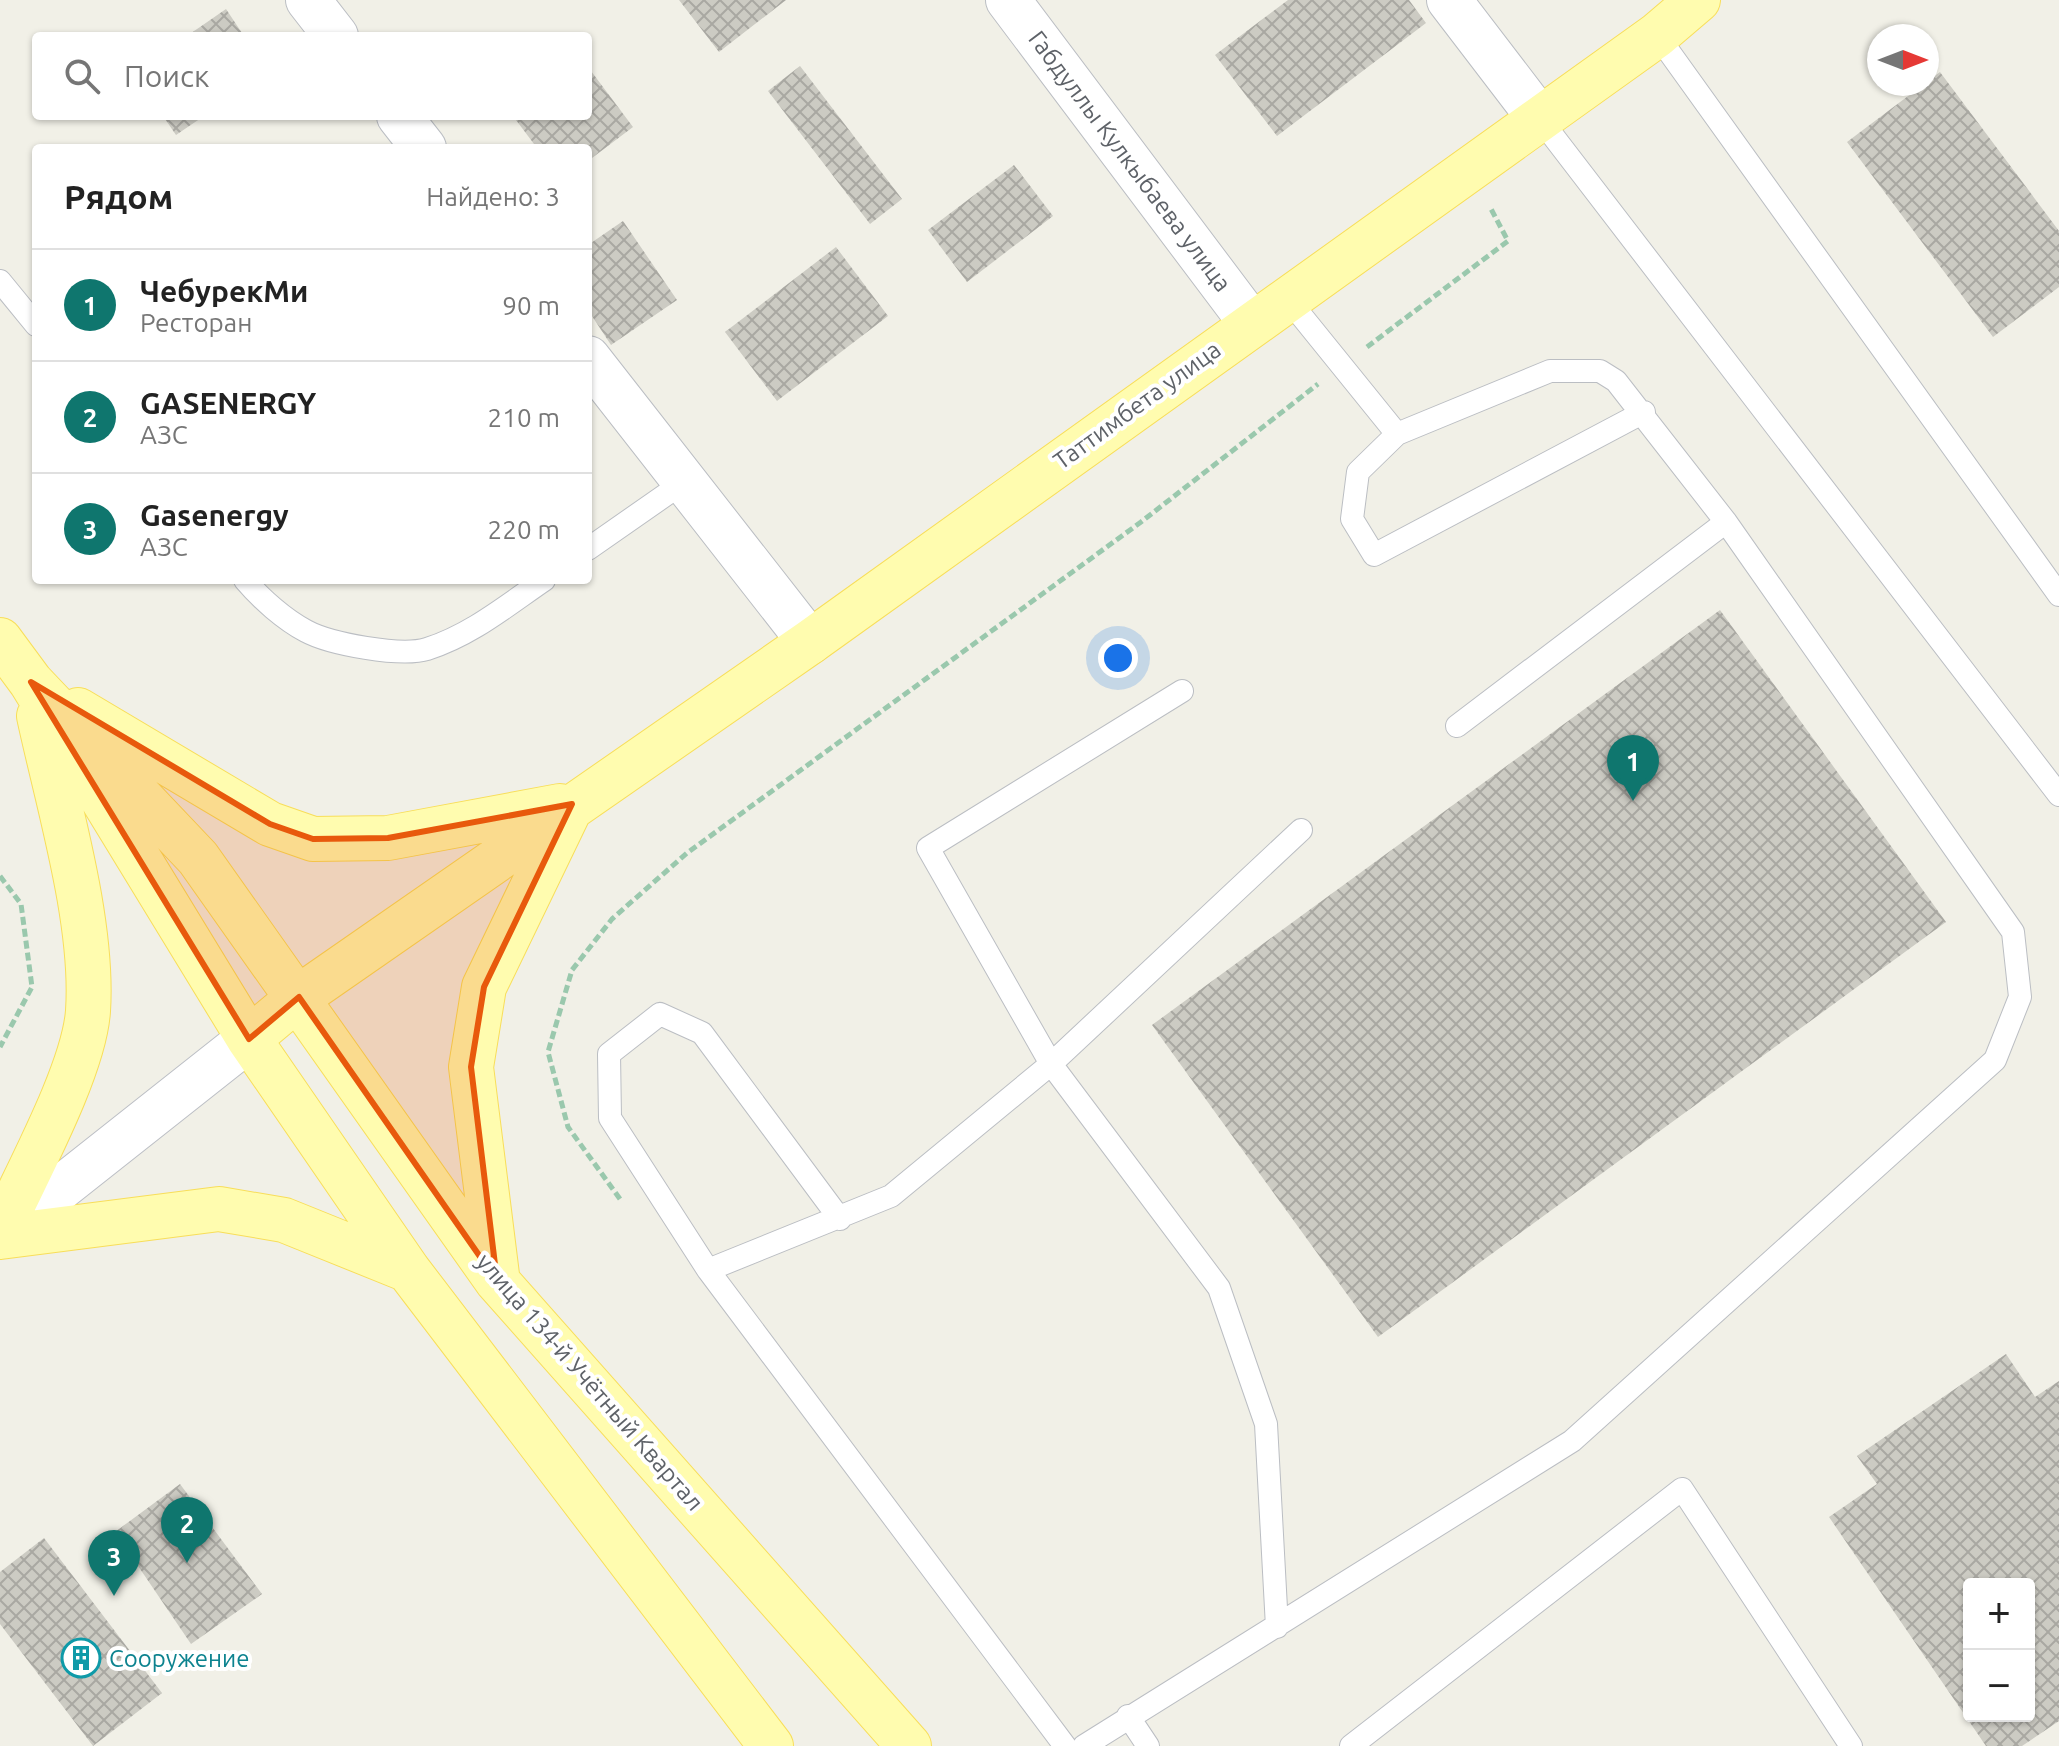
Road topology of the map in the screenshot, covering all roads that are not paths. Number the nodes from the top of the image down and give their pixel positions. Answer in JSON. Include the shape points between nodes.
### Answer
{"nodes":[{"id":1,"x":308,"y":0,"type":"edge"},
{"id":2,"x":1008,"y":0,"type":"edge"},
{"id":3,"x":1449,"y":0,"type":"edge"},
{"id":4,"x":1698,"y":0,"type":"edge"},
{"id":5,"x":333,"y":32,"type":"edge"},
{"id":6,"x":1657,"y":35,"type":"junction"},
{"id":7,"x":1540,"y":119,"type":"junction"},
{"id":8,"x":402,"y":120,"type":"edge"},
{"id":9,"x":421,"y":144,"type":"edge"},
{"id":10,"x":0,"y":281,"type":"edge"},
{"id":11,"x":1287,"y":298,"type":"junction"},
{"id":12,"x":32,"y":320,"type":"edge"},
{"id":13,"x":1251,"y":323,"type":"junction"},
{"id":14,"x":592,"y":363,"type":"edge"},
{"id":15,"x":1644,"y":412,"type":"junction"},
{"id":16,"x":1397,"y":434,"type":"junction"},
{"id":17,"x":684,"y":482,"type":"junction"},
{"id":18,"x":1726,"y":522,"type":"junction"},
{"id":19,"x":592,"y":546,"type":"edge"},
{"id":20,"x":248,"y":584,"type":"edge"},
{"id":21,"x":538,"y":584,"type":"edge"},
{"id":22,"x":2059,"y":595,"type":"edge"},
{"id":23,"x":0,"y":640,"type":"edge"},
{"id":24,"x":810,"y":642,"type":"junction"},
{"id":25,"x":31,"y":682,"type":"junction"},
{"id":26,"x":1182,"y":691,"type":"dead end"},
{"id":27,"x":1457,"y":726,"type":"dead end"},
{"id":28,"x":2059,"y":795,"type":"edge"},
{"id":29,"x":572,"y":804,"type":"junction"},
{"id":30,"x":1301,"y":830,"type":"dead end"},
{"id":31,"x":299,"y":997,"type":"junction"},
{"id":32,"x":249,"y":1039,"type":"junction"},
{"id":33,"x":1051,"y":1064,"type":"junction"},
{"id":34,"x":840,"y":1219,"type":"junction"},
{"id":35,"x":0,"y":1235,"type":"edge"},
{"id":36,"x":408,"y":1270,"type":"junction"},
{"id":37,"x":708,"y":1270,"type":"junction"},
{"id":38,"x":497,"y":1281,"type":"junction"},
{"id":39,"x":1277,"y":1627,"type":"junction"},
{"id":40,"x":1128,"y":1716,"type":"junction"},
{"id":41,"x":771,"y":1746,"type":"edge"},
{"id":42,"x":909,"y":1746,"type":"edge"},
{"id":43,"x":1065,"y":1746,"type":"edge"},
{"id":44,"x":1084,"y":1746,"type":"edge"},
{"id":45,"x":1148,"y":1746,"type":"edge"},
{"id":46,"x":1351,"y":1746,"type":"edge"},
{"id":47,"x":1851,"y":1746,"type":"edge"}],
"edges":[{"from":1,"to":5,"type":"street"},
{"from":2,"to":13,"type":"street","name":"Габдуллы Кулкыбаева улица"},
{"from":3,"to":7,"type":"street"},
{"from":4,"to":6,"type":"main road","name":"Таттимбета улица"},
{"from":6,"to":7,"type":"main road","name":"Таттимбета улица"},
{"from":6,"to":22,"type":"lane"},
{"from":7,"to":11,"type":"main road","name":"Таттимбета улица"},
{"from":7,"to":28,"type":"lane"},
{"from":8,"to":9,"type":"street"},
{"from":10,"to":12,"type":"lane"},
{"from":11,"to":13,"type":"main road","name":"Таттимбета улица"},
{"from":11,"to":16,"type":"lane"},
{"from":13,"to":24,"type":"main road","name":"Таттимбета улица"},
{"from":14,"to":17,"type":"street"},
{"from":15,"to":16,"type":"lane","via":[[1600,371],[1550,371]]},
{"from":15,"to":16,"type":"lane","via":[[1374,555],[1352,519],[1358,472]]},
{"from":15,"to":18,"type":"lane"},
{"from":17,"to":19,"type":"lane"},
{"from":17,"to":24,"type":"street"},
{"from":18,"to":27,"type":"lane"},
{"from":18,"to":39,"type":"lane","via":[[2013,932],[2020,997],[1995,1060],[1572,1441]]},
{"from":20,"to":21,"type":"lane","via":[[307,632],[369,648],[423,650],[469,632]]},
{"from":23,"to":25,"type":"main road"},
{"from":24,"to":29,"type":"main road","name":"Таттимбета улица"},
{"from":25,"to":29,"type":"main road","via":[[270,824],[313,839],[388,838]]},
{"from":25,"to":31,"type":"main road","name":"улица 134-й Учётный Квартал","via":[[198,858]]},
{"from":25,"to":32,"type":"main road"},
{"from":25,"to":35,"type":"main road","via":[[87,940],[88,1013],[72,1072]]},
{"from":26,"to":33,"type":"lane","via":[[928,848]]},
{"from":29,"to":31,"type":"main road","name":"Таттимбета улица"},
{"from":29,"to":38,"type":"main road","via":[[484,987],[471,1067]]},
{"from":30,"to":33,"type":"lane"},
{"from":31,"to":32,"type":"main road","name":"Таттимбета улица"},
{"from":31,"to":38,"type":"main road","name":"улица 134-й Учётный Квартал"},
{"from":32,"to":35,"type":"street"},
{"from":32,"to":36,"type":"main road"},
{"from":33,"to":34,"type":"lane","via":[[891,1196]]},
{"from":33,"to":39,"type":"lane","via":[[1219,1288],[1266,1424]]},
{"from":34,"to":37,"type":"lane"},
{"from":34,"to":37,"type":"lane","via":[[702,1033],[660,1014],[609,1054],[610,1118]]},
{"from":35,"to":36,"type":"main road","via":[[219,1209],[284,1220]]},
{"from":36,"to":41,"type":"main road"},
{"from":37,"to":43,"type":"lane"},
{"from":38,"to":42,"type":"main road","name":"улица 134-й Учётный Квартал"},
{"from":39,"to":40,"type":"lane"},
{"from":40,"to":44,"type":"lane"},
{"from":40,"to":45,"type":"lane"},
{"from":46,"to":47,"type":"lane","via":[[1682,1489]]}]}
